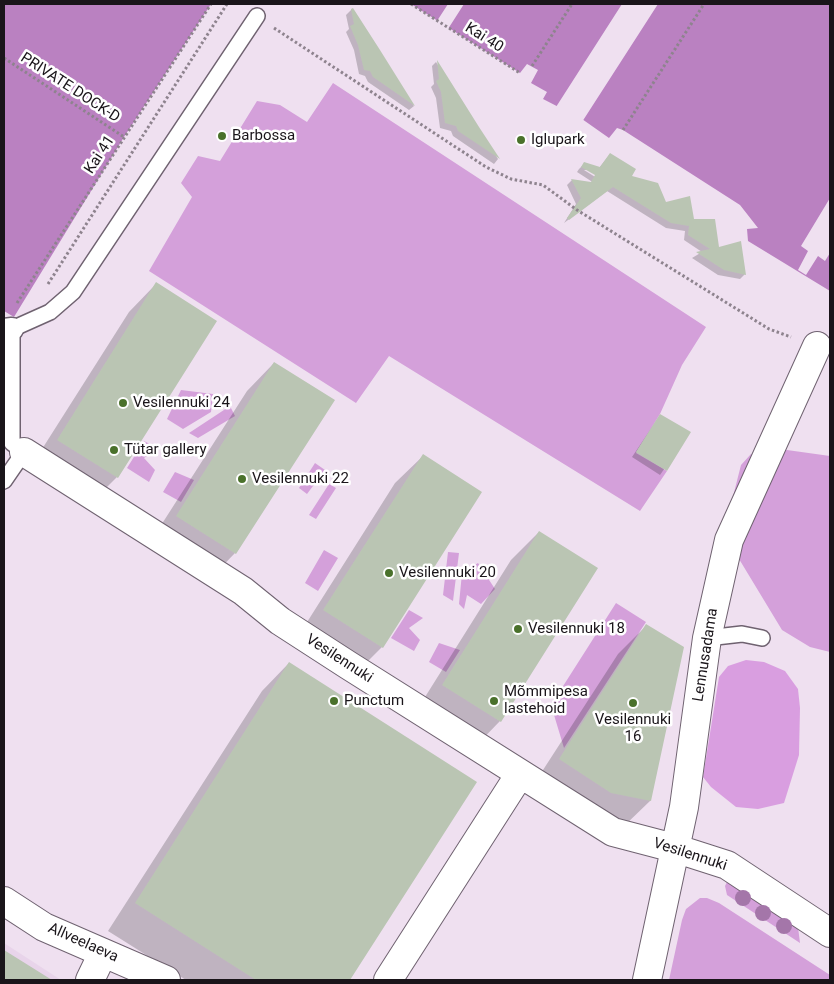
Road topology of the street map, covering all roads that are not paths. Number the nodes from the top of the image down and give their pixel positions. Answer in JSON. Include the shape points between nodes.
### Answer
{"nodes":[{"id":1,"x":257,"y":16,"type":"road end"},
{"id":2,"x":10,"y":323,"type":"edge"},
{"id":3,"x":817,"y":346,"type":"road end"},
{"id":4,"x":24,"y":452,"type":"junction"},
{"id":5,"x":4,"y":481,"type":"edge"},
{"id":6,"x":707,"y":638,"type":"junction"},
{"id":7,"x":762,"y":638,"type":"dead end"},
{"id":8,"x":520,"y":774,"type":"junction"},
{"id":9,"x":674,"y":848,"type":"junction"},
{"id":10,"x":4,"y":901,"type":"edge"},
{"id":11,"x":830,"y":933,"type":"edge"},
{"id":12,"x":103,"y":954,"type":"junction"},
{"id":13,"x":90,"y":980,"type":"edge"},
{"id":14,"x":166,"y":980,"type":"edge"},
{"id":15,"x":388,"y":980,"type":"edge"},
{"id":16,"x":647,"y":980,"type":"edge"}],
"edges":[{"from":1,"to":2,"type":"lane","via":[[73,292],[50,312]]},
{"from":2,"to":4,"type":"lane","name":"Vesilennuki","via":[[12,443]]},
{"from":3,"to":6,"type":"street","name":"Lennusadama","via":[[728,540]]},
{"from":4,"to":5,"type":"lane"},
{"from":4,"to":8,"type":"street","name":"Vesilennuki"},
{"from":6,"to":7,"type":"lane","via":[[742,634]]},
{"from":6,"to":9,"type":"street","name":"Lennusadama","via":[[684,808]]},
{"from":8,"to":9,"type":"street","name":"Vesilennuki","via":[[613,832]]},
{"from":8,"to":15,"type":"street"},
{"from":9,"to":11,"type":"street","name":"Vesilennuki","via":[[727,865]]},
{"from":9,"to":16,"type":"street","name":"Lennusadama"},
{"from":10,"to":12,"type":"street","name":"Allveelaeva","via":[[44,926]]},
{"from":12,"to":13,"type":"street"},
{"from":12,"to":14,"type":"street","name":"Allveelaeva"}]}
